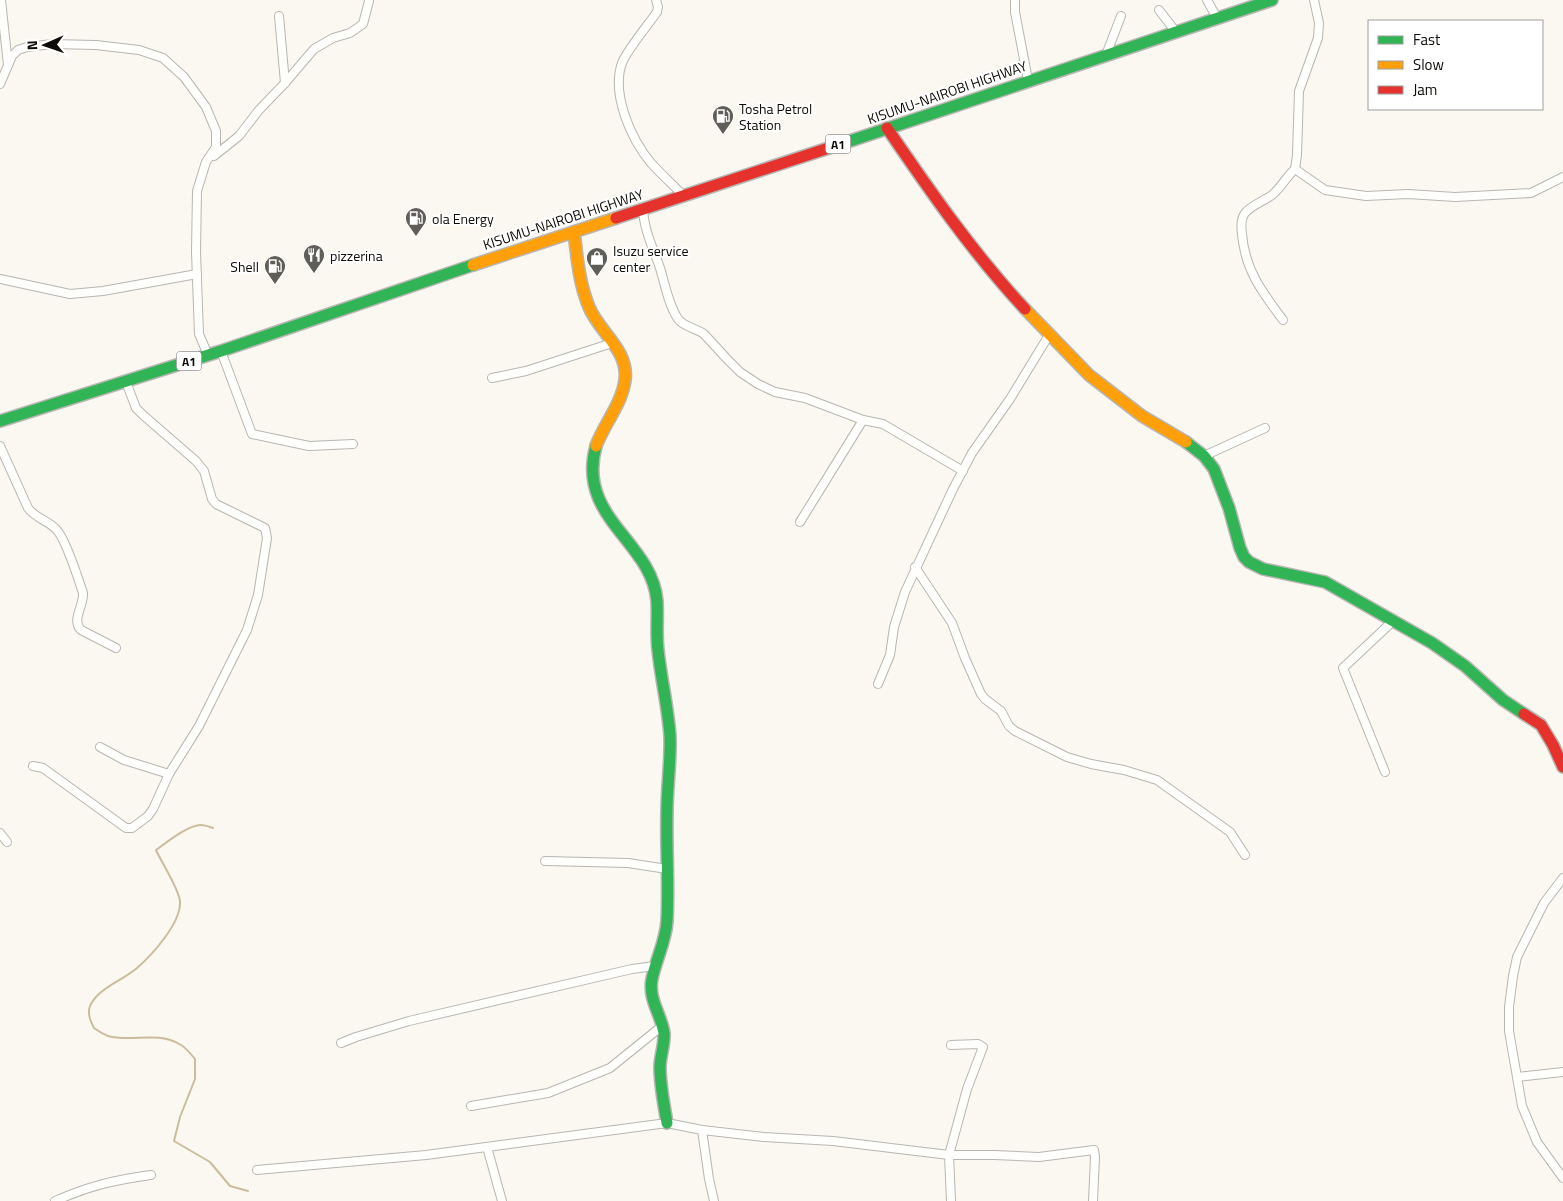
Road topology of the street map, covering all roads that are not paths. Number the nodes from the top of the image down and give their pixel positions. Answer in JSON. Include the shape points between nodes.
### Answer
{"nodes":[{"id":1,"x":1,"y":0,"type":"edge"},
{"id":2,"x":369,"y":0,"type":"edge"},
{"id":3,"x":656,"y":0,"type":"edge"},
{"id":4,"x":1015,"y":0,"type":"edge"},
{"id":5,"x":1207,"y":0,"type":"edge"},
{"id":6,"x":1272,"y":0,"type":"edge"},
{"id":7,"x":1314,"y":0,"type":"edge"},
{"id":8,"x":1159,"y":10,"type":"dead end"},
{"id":9,"x":279,"y":16,"type":"dead end"},
{"id":10,"x":1121,"y":16,"type":"dead end"},
{"id":11,"x":1217,"y":18,"type":"junction"},
{"id":12,"x":1176,"y":32,"type":"junction"},
{"id":13,"x":1106,"y":55,"type":"junction"},
{"id":14,"x":8,"y":65,"type":"junction"},
{"id":15,"x":1028,"y":80,"type":"junction"},
{"id":16,"x":285,"y":83,"type":"junction"},
{"id":17,"x":0,"y":84,"type":"edge"},
{"id":18,"x":887,"y":128,"type":"junction"},
{"id":19,"x":206,"y":162,"type":"junction"},
{"id":20,"x":1295,"y":169,"type":"junction"},
{"id":21,"x":1563,"y":177,"type":"edge"},
{"id":22,"x":684,"y":196,"type":"junction"},
{"id":23,"x":643,"y":209,"type":"junction"},
{"id":24,"x":574,"y":232,"type":"junction"},
{"id":25,"x":197,"y":274,"type":"junction"},
{"id":26,"x":0,"y":279,"type":"edge"},
{"id":27,"x":377,"y":299,"type":"joint"},
{"id":28,"x":1283,"y":320,"type":"dead end"},
{"id":29,"x":1050,"y":335,"type":"junction"},
{"id":30,"x":612,"y":343,"type":"junction"},
{"id":31,"x":221,"y":350,"type":"junction"},
{"id":32,"x":208,"y":355,"type":"junction"},
{"id":33,"x":492,"y":378,"type":"dead end"},
{"id":34,"x":126,"y":382,"type":"junction"},
{"id":35,"x":863,"y":420,"type":"junction"},
{"id":36,"x":0,"y":421,"type":"edge"},
{"id":37,"x":1265,"y":428,"type":"dead end"},
{"id":38,"x":353,"y":444,"type":"dead end"},
{"id":39,"x":0,"y":449,"type":"edge"},
{"id":40,"x":1204,"y":456,"type":"junction"},
{"id":41,"x":963,"y":471,"type":"junction"},
{"id":42,"x":800,"y":522,"type":"dead end"},
{"id":43,"x":915,"y":567,"type":"junction"},
{"id":44,"x":1393,"y":621,"type":"junction"},
{"id":45,"x":116,"y":648,"type":"dead end"},
{"id":46,"x":878,"y":684,"type":"dead end"},
{"id":47,"x":100,"y":747,"type":"dead end"},
{"id":48,"x":33,"y":766,"type":"dead end"},
{"id":49,"x":1563,"y":766,"type":"edge"},
{"id":50,"x":1385,"y":772,"type":"dead end"},
{"id":51,"x":169,"y":774,"type":"junction"},
{"id":52,"x":0,"y":833,"type":"edge"},
{"id":53,"x":7,"y":842,"type":"dead end"},
{"id":54,"x":1245,"y":855,"type":"dead end"},
{"id":55,"x":545,"y":861,"type":"dead end"},
{"id":56,"x":666,"y":868,"type":"junction"},
{"id":57,"x":1563,"y":878,"type":"edge"},
{"id":58,"x":655,"y":966,"type":"junction"},
{"id":59,"x":662,"y":1026,"type":"junction"},
{"id":60,"x":341,"y":1043,"type":"dead end"},
{"id":61,"x":951,"y":1045,"type":"dead end"},
{"id":62,"x":1563,"y":1072,"type":"edge"},
{"id":63,"x":1517,"y":1077,"type":"junction"},
{"id":64,"x":471,"y":1106,"type":"dead end"},
{"id":65,"x":667,"y":1123,"type":"junction"},
{"id":66,"x":702,"y":1130,"type":"junction"},
{"id":67,"x":487,"y":1147,"type":"junction"},
{"id":68,"x":949,"y":1155,"type":"junction"},
{"id":69,"x":257,"y":1170,"type":"dead end"},
{"id":70,"x":150,"y":1175,"type":"dead end"},
{"id":71,"x":1563,"y":1178,"type":"edge"},
{"id":72,"x":55,"y":1201,"type":"edge"},
{"id":73,"x":502,"y":1201,"type":"edge"},
{"id":74,"x":714,"y":1201,"type":"edge"},
{"id":75,"x":951,"y":1201,"type":"edge"},
{"id":76,"x":1093,"y":1201,"type":"edge"}],
"edges":[{"from":1,"to":14,"type":"street"},
{"from":2,"to":16,"type":"street","via":[[363,24],[314,49]]},
{"from":3,"to":22,"type":"street","via":[[657,12],[622,61],[618,87],[634,136],[650,161]]},
{"from":4,"to":15,"type":"street"},
{"from":5,"to":11,"type":"street"},
{"from":6,"to":11,"type":"main road","name":"KISUMU-NAIROBI HIGHWAY","number":"A1"},
{"from":7,"to":20,"type":"street","via":[[1318,38],[1299,91]]},
{"from":8,"to":12,"type":"street"},
{"from":9,"to":16,"type":"street"},
{"from":10,"to":13,"type":"street"},
{"from":11,"to":12,"type":"main road","name":"KISUMU-NAIROBI HIGHWAY","number":"A1"},
{"from":12,"to":13,"type":"main road","name":"KISUMU-NAIROBI HIGHWAY","number":"A1"},
{"from":13,"to":15,"type":"main road","name":"KISUMU-NAIROBI HIGHWAY","number":"A1"},
{"from":14,"to":17,"type":"street"},
{"from":14,"to":19,"type":"street","via":[[18,50],[52,44],[140,50],[163,58],[184,77],[206,107],[216,131],[216,147]]},
{"from":15,"to":18,"type":"main road","name":"KISUMU-NAIROBI HIGHWAY","number":"A1"},
{"from":16,"to":19,"type":"street","via":[[239,136]]},
{"from":18,"to":22,"type":"main road","name":"KISUMU-NAIROBI HIGHWAY","number":"A1"},
{"from":18,"to":29,"type":"main road","via":[[930,193],[998,280]]},
{"from":19,"to":25,"type":"street","via":[[196,190]]},
{"from":20,"to":21,"type":"street","via":[[1325,190],[1366,196],[1456,197],[1530,193]]},
{"from":20,"to":28,"type":"street","via":[[1273,194],[1245,212],[1241,224],[1249,268],[1260,290]]},
{"from":22,"to":23,"type":"main road","name":"KISUMU-NAIROBI HIGHWAY","number":"A1"},
{"from":23,"to":24,"type":"main road","name":"KISUMU-NAIROBI HIGHWAY","number":"A1"},
{"from":23,"to":35,"type":"street","via":[[645,228],[671,305],[684,324],[704,334],[734,366],[758,384]]},
{"from":24,"to":27,"type":"main road","name":"KISUMU-NAIROBI HIGHWAY","number":"A1"},
{"from":24,"to":30,"type":"main road","via":[[586,298],[594,318]]},
{"from":25,"to":26,"type":"street","via":[[70,294]]},
{"from":25,"to":32,"type":"street","via":[[199,334]]},
{"from":27,"to":31,"type":"main road","name":"A1","number":"A1"},
{"from":29,"to":40,"type":"main road","via":[[1096,380],[1142,416]]},
{"from":29,"to":41,"type":"street"},
{"from":30,"to":33,"type":"street","via":[[526,371]]},
{"from":30,"to":56,"type":"main road","via":[[624,361],[625,380],[600,434],[592,470],[595,490],[602,505],[647,567],[654,584],[658,650],[670,735]]},
{"from":31,"to":32,"type":"main road","name":"A1","number":"A1"},
{"from":31,"to":38,"type":"street","via":[[252,434],[309,446]]},
{"from":32,"to":34,"type":"main road","name":"A1","number":"A1"},
{"from":34,"to":36,"type":"main road","name":"A1","number":"A1"},
{"from":34,"to":51,"type":"street","via":[[136,408],[204,470],[216,504],[262,526],[267,532],[258,596],[247,630],[199,726]]},
{"from":35,"to":41,"type":"street","via":[[883,424]]},
{"from":35,"to":42,"type":"street"},
{"from":37,"to":40,"type":"street"},
{"from":39,"to":45,"type":"street","via":[[28,508],[55,528],[63,541],[83,593],[76,620],[78,626]]},
{"from":40,"to":44,"type":"main road","via":[[1214,470],[1240,548],[1249,562],[1325,582]]},
{"from":41,"to":43,"type":"street"},
{"from":43,"to":46,"type":"street","via":[[904,592],[890,655]]},
{"from":43,"to":54,"type":"street","via":[[952,623],[981,694],[1001,712],[1009,726],[1067,757],[1157,780],[1230,832]]},
{"from":44,"to":49,"type":"main road","via":[[1450,655],[1503,700],[1541,725]]},
{"from":44,"to":50,"type":"street","via":[[1343,668]]},
{"from":47,"to":51,"type":"street","via":[[124,760]]},
{"from":48,"to":51,"type":"street","via":[[43,768],[129,828],[148,816]]},
{"from":52,"to":53,"type":"street"},
{"from":55,"to":56,"type":"street","via":[[628,863]]},
{"from":56,"to":58,"type":"main road","via":[[667,922]]},
{"from":57,"to":63,"type":"street","via":[[1544,903],[1517,956],[1509,1007],[1509,1031]]},
{"from":58,"to":59,"type":"main road","via":[[651,995]]},
{"from":58,"to":60,"type":"street","via":[[409,1021]]},
{"from":59,"to":64,"type":"street","via":[[610,1068],[548,1093]]},
{"from":59,"to":65,"type":"main road","via":[[661,1087]]},
{"from":61,"to":68,"type":"street","via":[[983,1046]]},
{"from":62,"to":63,"type":"street"},
{"from":63,"to":71,"type":"street","via":[[1522,1106],[1537,1142]]},
{"from":65,"to":66,"type":"street"},
{"from":65,"to":67,"type":"street"},
{"from":66,"to":68,"type":"street"},
{"from":66,"to":74,"type":"street"},
{"from":67,"to":69,"type":"street"},
{"from":67,"to":73,"type":"street"},
{"from":68,"to":75,"type":"street"},
{"from":68,"to":76,"type":"street","via":[[1038,1157],[1094,1150]]},
{"from":70,"to":72,"type":"street","via":[[82,1189]]}]}
